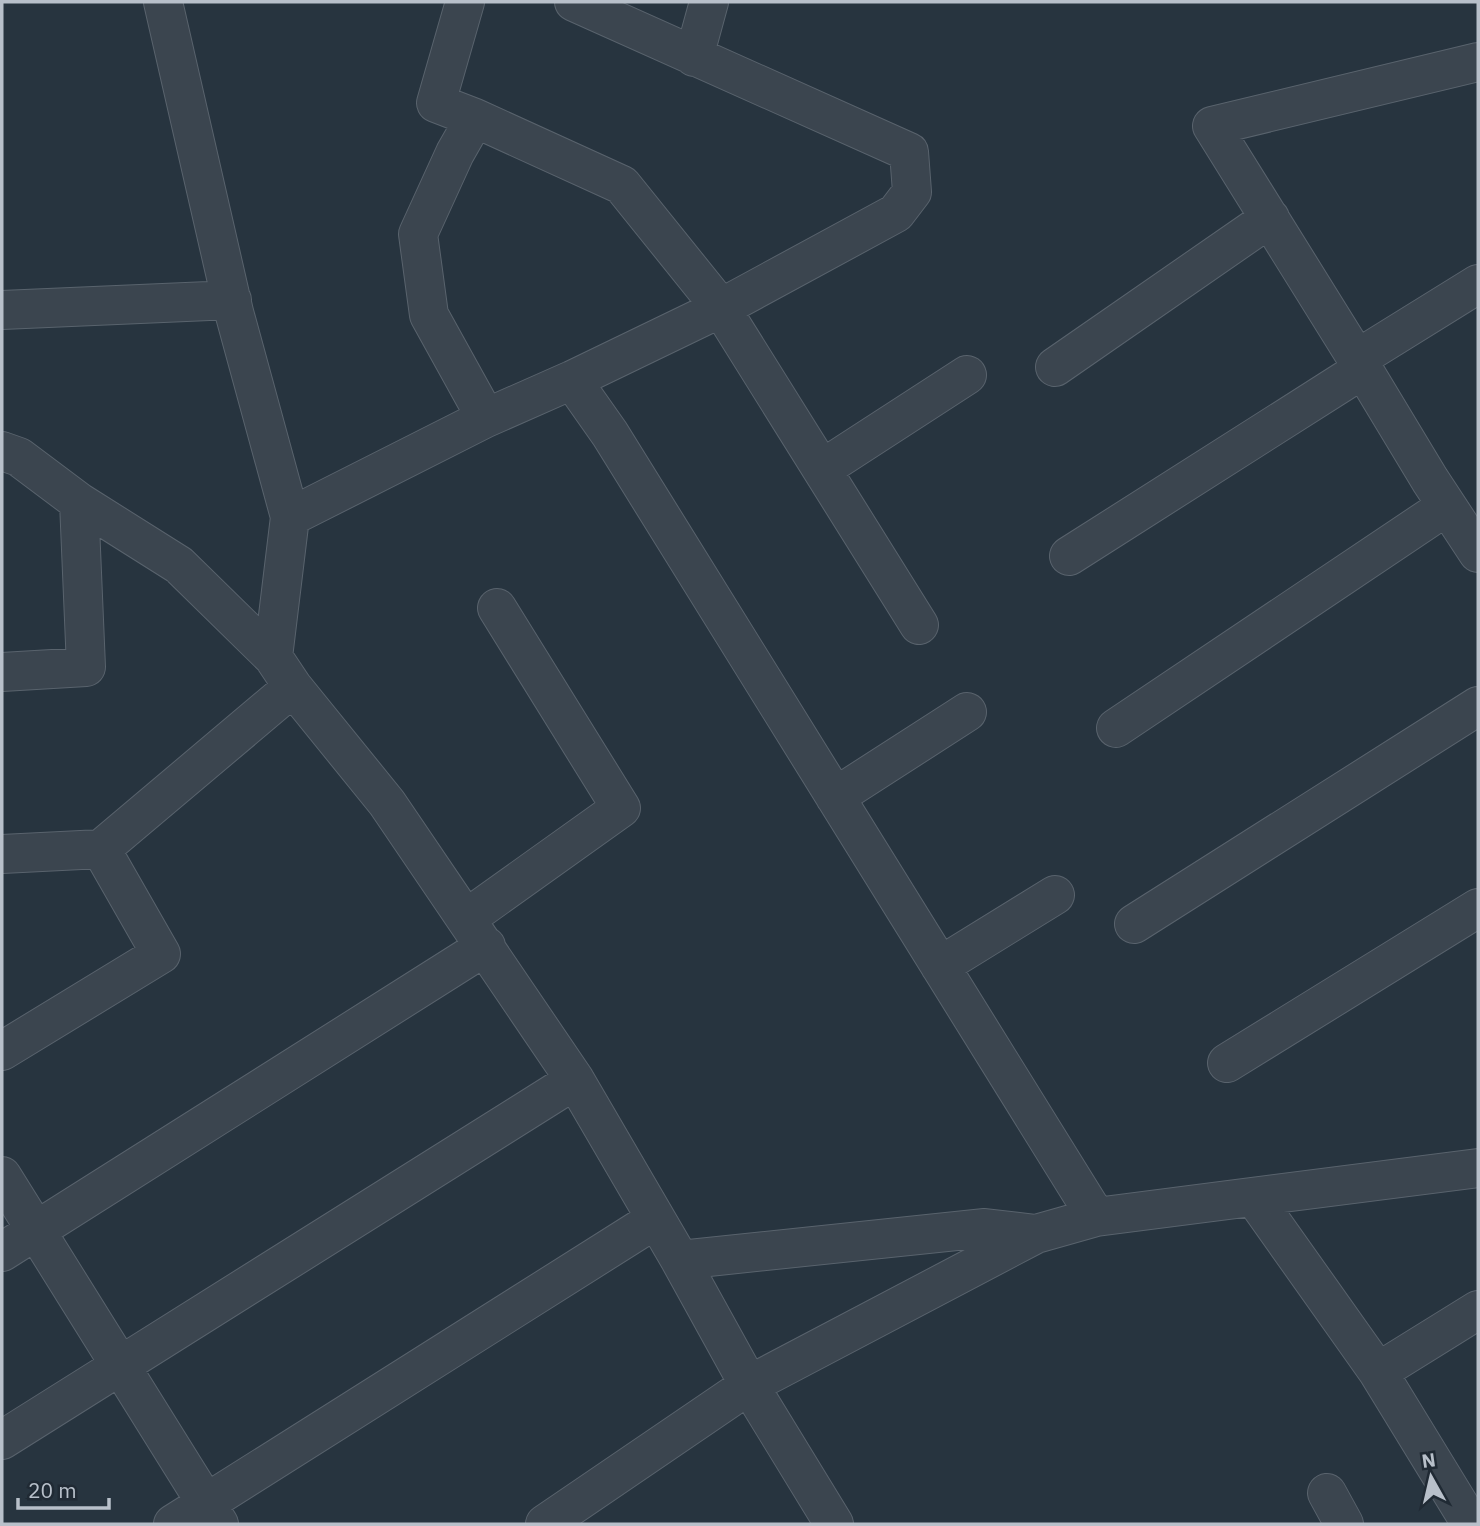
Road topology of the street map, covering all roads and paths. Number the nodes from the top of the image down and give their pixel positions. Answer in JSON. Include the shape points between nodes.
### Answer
{"nodes":[{"id":1,"x":163,"y":2,"type":"edge"},
{"id":2,"x":465,"y":2,"type":"edge"},
{"id":3,"x":573,"y":2,"type":"edge"},
{"id":4,"x":709,"y":2,"type":"edge"},
{"id":5,"x":694,"y":57,"type":"junction"},
{"id":6,"x":1478,"y":62,"type":"edge"},
{"id":7,"x":475,"y":118,"type":"junction"},
{"id":8,"x":1270,"y":218,"type":"junction"},
{"id":9,"x":1478,"y":284,"type":"edge"},
{"id":10,"x":232,"y":300,"type":"junction"},
{"id":11,"x":721,"y":307,"type":"junction"},
{"id":12,"x":2,"y":310,"type":"edge"},
{"id":13,"x":1360,"y":364,"type":"junction"},
{"id":14,"x":1055,"y":367,"type":"dead end"},
{"id":15,"x":967,"y":375,"type":"dead end"},
{"id":16,"x":572,"y":380,"type":"junction"},
{"id":17,"x":486,"y":418,"type":"junction"},
{"id":18,"x":2,"y":451,"type":"edge"},
{"id":19,"x":822,"y":469,"type":"junction"},
{"id":20,"x":79,"y":502,"type":"junction"},
{"id":21,"x":1447,"y":506,"type":"junction"},
{"id":22,"x":290,"y":517,"type":"junction"},
{"id":23,"x":1478,"y":553,"type":"edge"},
{"id":24,"x":1069,"y":556,"type":"dead end"},
{"id":25,"x":497,"y":608,"type":"dead end"},
{"id":26,"x":919,"y":625,"type":"dead end"},
{"id":27,"x":2,"y":672,"type":"edge"},
{"id":28,"x":283,"y":672,"type":"junction"},
{"id":29,"x":1478,"y":706,"type":"edge"},
{"id":30,"x":967,"y":712,"type":"dead end"},
{"id":31,"x":1116,"y":729,"type":"dead end"},
{"id":32,"x":835,"y":797,"type":"junction"},
{"id":33,"x":101,"y":849,"type":"junction"},
{"id":34,"x":2,"y":854,"type":"edge"},
{"id":35,"x":1055,"y":895,"type":"dead end"},
{"id":36,"x":1478,"y":908,"type":"edge"},
{"id":37,"x":1134,"y":924,"type":"dead end"},
{"id":38,"x":476,"y":932,"type":"junction"},
{"id":39,"x":940,"y":966,"type":"junction"},
{"id":40,"x":2,"y":1051,"type":"edge"},
{"id":41,"x":1227,"y":1063,"type":"dead end"},
{"id":42,"x":575,"y":1080,"type":"junction"},
{"id":43,"x":1478,"y":1168,"type":"edge"},
{"id":44,"x":2,"y":1176,"type":"edge"},
{"id":45,"x":1254,"y":1197,"type":"junction"},
{"id":46,"x":1096,"y":1217,"type":"junction"},
{"id":47,"x":656,"y":1219,"type":"junction"},
{"id":48,"x":36,"y":1231,"type":"junction"},
{"id":49,"x":1036,"y":1234,"type":"junction"},
{"id":50,"x":2,"y":1252,"type":"edge"},
{"id":51,"x":680,"y":1260,"type":"junction"},
{"id":52,"x":1478,"y":1310,"type":"edge"},
{"id":53,"x":120,"y":1366,"type":"junction"},
{"id":54,"x":1378,"y":1372,"type":"junction"},
{"id":55,"x":748,"y":1385,"type":"junction"},
{"id":56,"x":2,"y":1440,"type":"edge"},
{"id":57,"x":212,"y":1514,"type":"edge"},
{"id":58,"x":1466,"y":1517,"type":"edge"},
{"id":59,"x":173,"y":1524,"type":"edge"},
{"id":60,"x":545,"y":1524,"type":"edge"},
{"id":61,"x":834,"y":1524,"type":"edge"}],
"edges":[{"from":1,"to":10,"type":"street"},
{"from":2,"to":7,"type":"street","via":[[436,103]]},
{"from":3,"to":5,"type":"street"},
{"from":4,"to":5,"type":"street"},
{"from":5,"to":11,"type":"street","via":[[909,152],[912,192],[896,213]]},
{"from":6,"to":8,"type":"street","via":[[1212,126]]},
{"from":7,"to":11,"type":"street","via":[[622,184]]},
{"from":7,"to":17,"type":"street","via":[[418,234],[429,315]]},
{"from":8,"to":13,"type":"street"},
{"from":8,"to":14,"type":"street"},
{"from":9,"to":13,"type":"street"},
{"from":10,"to":12,"type":"street"},
{"from":10,"to":22,"type":"street"},
{"from":11,"to":16,"type":"street"},
{"from":11,"to":19,"type":"street"},
{"from":13,"to":21,"type":"street"},
{"from":13,"to":24,"type":"street"},
{"from":15,"to":19,"type":"street"},
{"from":16,"to":17,"type":"street"},
{"from":16,"to":32,"type":"street"},
{"from":17,"to":22,"type":"street"},
{"from":18,"to":20,"type":"street","via":[[19,457]]},
{"from":19,"to":26,"type":"street"},
{"from":20,"to":27,"type":"street","via":[[86,667]]},
{"from":20,"to":28,"type":"street","via":[[178,565]]},
{"from":21,"to":23,"type":"street"},
{"from":21,"to":31,"type":"street"},
{"from":22,"to":28,"type":"street"},
{"from":25,"to":38,"type":"street","via":[[621,808]]},
{"from":28,"to":33,"type":"street"},
{"from":28,"to":38,"type":"street","via":[[387,803]]},
{"from":29,"to":37,"type":"street"},
{"from":30,"to":32,"type":"street"},
{"from":32,"to":39,"type":"street"},
{"from":33,"to":34,"type":"street"},
{"from":33,"to":40,"type":"street","via":[[161,954]]},
{"from":35,"to":39,"type":"street"},
{"from":36,"to":41,"type":"street"},
{"from":38,"to":42,"type":"street"},
{"from":38,"to":48,"type":"street"},
{"from":39,"to":46,"type":"street"},
{"from":42,"to":47,"type":"street"},
{"from":42,"to":53,"type":"street"},
{"from":43,"to":45,"type":"street"},
{"from":44,"to":48,"type":"street"},
{"from":45,"to":46,"type":"street"},
{"from":45,"to":54,"type":"street"},
{"from":46,"to":49,"type":"street"},
{"from":47,"to":51,"type":"street"},
{"from":47,"to":57,"type":"street"},
{"from":48,"to":50,"type":"street"},
{"from":48,"to":53,"type":"street"},
{"from":49,"to":51,"type":"street","via":[[985,1228]]},
{"from":49,"to":55,"type":"street"},
{"from":51,"to":55,"type":"street"},
{"from":52,"to":54,"type":"street"},
{"from":53,"to":56,"type":"street"},
{"from":53,"to":57,"type":"street"},
{"from":54,"to":58,"type":"street"},
{"from":55,"to":60,"type":"street"},
{"from":55,"to":61,"type":"street"},
{"from":57,"to":59,"type":"street"}]}
